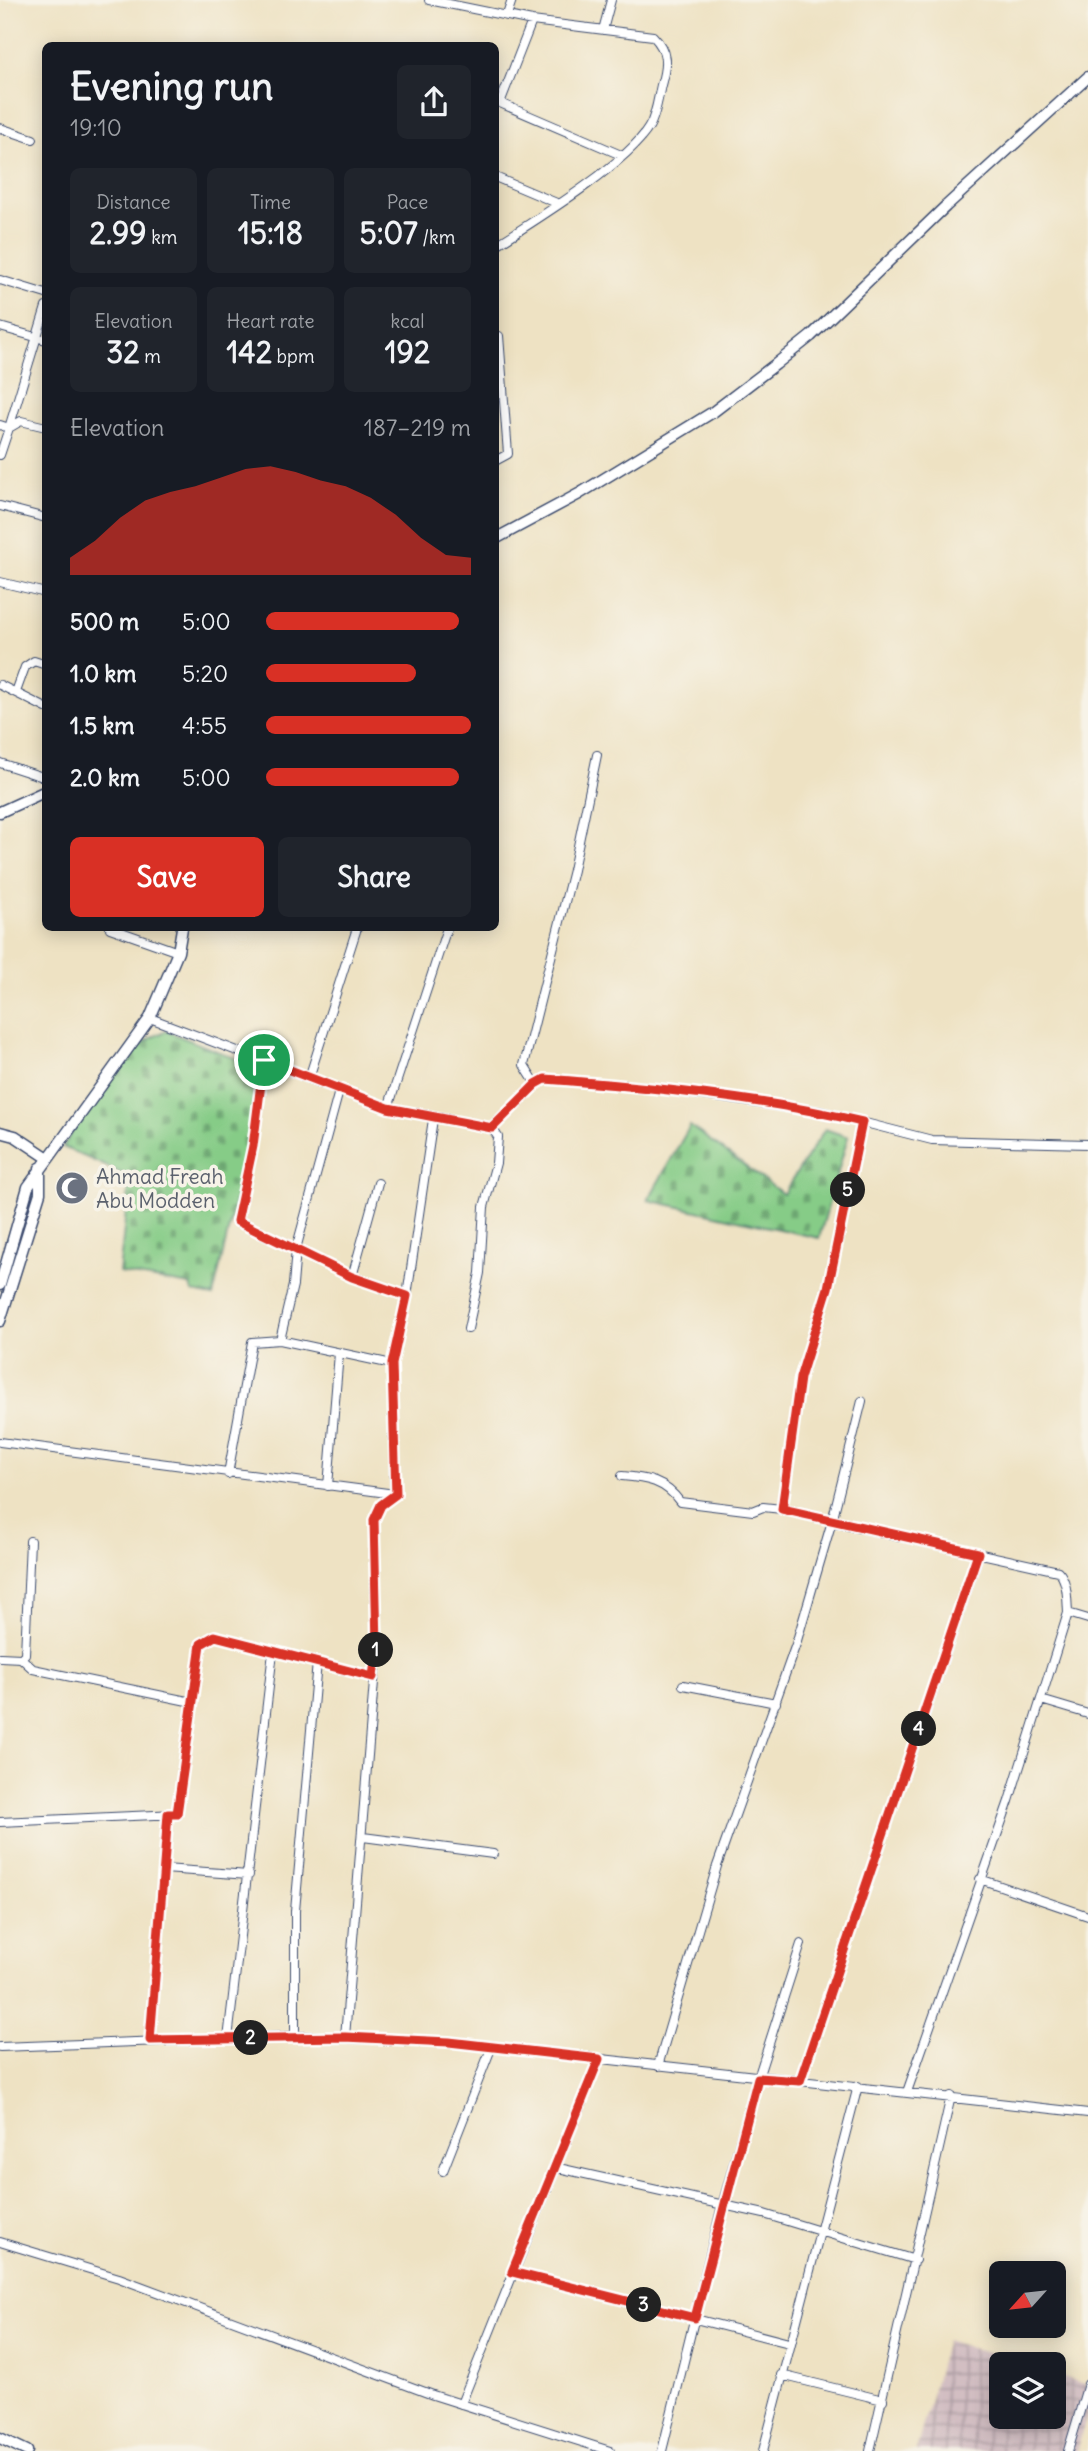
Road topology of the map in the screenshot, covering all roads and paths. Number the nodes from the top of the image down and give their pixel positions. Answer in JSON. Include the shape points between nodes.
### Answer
{"nodes":[{"id":1,"x":429,"y":0,"type":"edge"},
{"id":2,"x":512,"y":0,"type":"edge"},
{"id":3,"x":611,"y":0,"type":"edge"},
{"id":4,"x":507,"y":15,"type":"junction"},
{"id":5,"x":532,"y":21,"type":"junction"},
{"id":6,"x":603,"y":30,"type":"junction"},
{"id":7,"x":1088,"y":77,"type":"edge"},
{"id":8,"x":0,"y":128,"type":"edge"},
{"id":9,"x":33,"y":139,"type":"dead end"},
{"id":10,"x":621,"y":155,"type":"junction"},
{"id":11,"x":499,"y":179,"type":"edge"},
{"id":12,"x":559,"y":204,"type":"junction"},
{"id":13,"x":499,"y":243,"type":"edge"},
{"id":14,"x":0,"y":280,"type":"edge"},
{"id":15,"x":42,"y":293,"type":"edge"},
{"id":16,"x":0,"y":327,"type":"edge"},
{"id":17,"x":499,"y":336,"type":"dead end"},
{"id":18,"x":41,"y":338,"type":"edge"},
{"id":19,"x":4,"y":427,"type":"edge"},
{"id":20,"x":42,"y":427,"type":"edge"},
{"id":21,"x":0,"y":456,"type":"edge"},
{"id":22,"x":499,"y":459,"type":"edge"},
{"id":23,"x":0,"y":506,"type":"edge"},
{"id":24,"x":42,"y":517,"type":"edge"},
{"id":25,"x":499,"y":537,"type":"edge"},
{"id":26,"x":0,"y":582,"type":"edge"},
{"id":27,"x":42,"y":592,"type":"edge"},
{"id":28,"x":42,"y":664,"type":"edge"},
{"id":29,"x":0,"y":685,"type":"edge"},
{"id":30,"x":16,"y":692,"type":"junction"},
{"id":31,"x":42,"y":706,"type":"edge"},
{"id":32,"x":597,"y":755,"type":"dead end"},
{"id":33,"x":0,"y":763,"type":"edge"},
{"id":34,"x":42,"y":777,"type":"edge"},
{"id":35,"x":42,"y":793,"type":"edge"},
{"id":36,"x":1,"y":811,"type":"edge"},
{"id":37,"x":118,"y":931,"type":"edge"},
{"id":38,"x":182,"y":931,"type":"edge"},
{"id":39,"x":356,"y":931,"type":"edge"},
{"id":40,"x":446,"y":931,"type":"edge"},
{"id":41,"x":178,"y":952,"type":"junction"},
{"id":42,"x":150,"y":1018,"type":"junction"},
{"id":43,"x":264,"y":1060,"type":"junction"},
{"id":44,"x":309,"y":1078,"type":"junction"},
{"id":45,"x":536,"y":1084,"type":"junction"},
{"id":46,"x":339,"y":1091,"type":"junction"},
{"id":47,"x":388,"y":1108,"type":"junction"},
{"id":48,"x":433,"y":1119,"type":"junction"},
{"id":49,"x":862,"y":1122,"type":"junction"},
{"id":50,"x":492,"y":1128,"type":"junction"},
{"id":51,"x":0,"y":1132,"type":"edge"},
{"id":52,"x":1088,"y":1144,"type":"edge"},
{"id":53,"x":48,"y":1158,"type":"junction"},
{"id":54,"x":40,"y":1168,"type":"junction"},
{"id":55,"x":378,"y":1183,"type":"dead end"},
{"id":56,"x":296,"y":1249,"type":"junction"},
{"id":57,"x":352,"y":1277,"type":"junction"},
{"id":58,"x":0,"y":1285,"type":"edge"},
{"id":59,"x":407,"y":1296,"type":"junction"},
{"id":60,"x":0,"y":1321,"type":"edge"},
{"id":61,"x":468,"y":1329,"type":"dead end"},
{"id":62,"x":280,"y":1340,"type":"junction"},
{"id":63,"x":340,"y":1353,"type":"junction"},
{"id":64,"x":392,"y":1364,"type":"junction"},
{"id":65,"x":862,"y":1401,"type":"dead end"},
{"id":66,"x":0,"y":1442,"type":"edge"},
{"id":67,"x":228,"y":1474,"type":"junction"},
{"id":68,"x":622,"y":1476,"type":"dead end"},
{"id":69,"x":328,"y":1486,"type":"junction"},
{"id":70,"x":396,"y":1494,"type":"junction"},
{"id":71,"x":782,"y":1509,"type":"junction"},
{"id":72,"x":832,"y":1521,"type":"junction"},
{"id":73,"x":30,"y":1541,"type":"dead end"},
{"id":74,"x":978,"y":1553,"type":"junction"},
{"id":75,"x":1068,"y":1613,"type":"junction"},
{"id":76,"x":1088,"y":1619,"type":"edge"},
{"id":77,"x":273,"y":1652,"type":"junction"},
{"id":78,"x":0,"y":1657,"type":"edge"},
{"id":79,"x":21,"y":1658,"type":"junction"},
{"id":80,"x":317,"y":1662,"type":"junction"},
{"id":81,"x":373,"y":1677,"type":"junction"},
{"id":82,"x":683,"y":1685,"type":"dead end"},
{"id":83,"x":1041,"y":1700,"type":"junction"},
{"id":84,"x":192,"y":1702,"type":"junction"},
{"id":85,"x":776,"y":1703,"type":"junction"},
{"id":86,"x":1088,"y":1714,"type":"edge"},
{"id":87,"x":168,"y":1814,"type":"junction"},
{"id":88,"x":0,"y":1822,"type":"edge"},
{"id":89,"x":363,"y":1837,"type":"junction"},
{"id":90,"x":493,"y":1854,"type":"dead end"},
{"id":91,"x":164,"y":1870,"type":"junction"},
{"id":92,"x":249,"y":1875,"type":"junction"},
{"id":93,"x":979,"y":1878,"type":"junction"},
{"id":94,"x":1088,"y":1916,"type":"edge"},
{"id":95,"x":802,"y":1944,"type":"dead end"},
{"id":96,"x":295,"y":2035,"type":"junction"},
{"id":97,"x":345,"y":2037,"type":"junction"},
{"id":98,"x":228,"y":2039,"type":"junction"},
{"id":99,"x":150,"y":2040,"type":"junction"},
{"id":100,"x":492,"y":2046,"type":"junction"},
{"id":101,"x":0,"y":2047,"type":"edge"},
{"id":102,"x":599,"y":2059,"type":"junction"},
{"id":103,"x":657,"y":2066,"type":"junction"},
{"id":104,"x":758,"y":2078,"type":"junction"},
{"id":105,"x":800,"y":2081,"type":"junction"},
{"id":106,"x":858,"y":2086,"type":"junction"},
{"id":107,"x":908,"y":2092,"type":"junction"},
{"id":108,"x":951,"y":2096,"type":"junction"},
{"id":109,"x":1088,"y":2113,"type":"edge"},
{"id":110,"x":554,"y":2167,"type":"junction"},
{"id":111,"x":443,"y":2171,"type":"dead end"},
{"id":112,"x":722,"y":2206,"type":"junction"},
{"id":113,"x":819,"y":2231,"type":"junction"},
{"id":114,"x":0,"y":2242,"type":"edge"},
{"id":115,"x":915,"y":2260,"type":"junction"},
{"id":116,"x":512,"y":2272,"type":"junction"},
{"id":117,"x":695,"y":2318,"type":"junction"},
{"id":118,"x":789,"y":2343,"type":"junction"},
{"id":119,"x":781,"y":2375,"type":"junction"},
{"id":120,"x":1088,"y":2384,"type":"edge"},
{"id":121,"x":883,"y":2400,"type":"junction"},
{"id":122,"x":461,"y":2404,"type":"junction"},
{"id":123,"x":0,"y":2438,"type":"edge"},
{"id":124,"x":27,"y":2451,"type":"edge"},
{"id":125,"x":610,"y":2451,"type":"edge"},
{"id":126,"x":662,"y":2451,"type":"edge"},
{"id":127,"x":763,"y":2451,"type":"edge"},
{"id":128,"x":870,"y":2451,"type":"edge"},
{"id":129,"x":1068,"y":2451,"type":"edge"}],
"edges":[{"from":1,"to":4,"type":"street"},
{"from":2,"to":4,"type":"street"},
{"from":3,"to":6,"type":"street"},
{"from":4,"to":5,"type":"street"},
{"from":5,"to":6,"type":"street"},
{"from":5,"to":10,"type":"street","via":[[500,103]]},
{"from":6,"to":10,"type":"street","via":[[653,36],[666,58],[649,126]]},
{"from":7,"to":25,"type":"street","via":[[811,336],[767,371],[713,412]]},
{"from":8,"to":9,"type":"street"},
{"from":10,"to":12,"type":"street"},
{"from":11,"to":12,"type":"street"},
{"from":12,"to":13,"type":"street"},
{"from":14,"to":15,"type":"street"},
{"from":16,"to":18,"type":"street"},
{"from":17,"to":22,"type":"street","via":[[508,454]]},
{"from":18,"to":19,"type":"street"},
{"from":19,"to":20,"type":"street","via":[[21,421]]},
{"from":19,"to":21,"type":"street"},
{"from":23,"to":24,"type":"street"},
{"from":26,"to":27,"type":"street"},
{"from":28,"to":30,"type":"street","via":[[34,661],[25,667]]},
{"from":29,"to":30,"type":"street"},
{"from":30,"to":31,"type":"street"},
{"from":32,"to":45,"type":"street","via":[[526,1053],[524,1065]]},
{"from":33,"to":34,"type":"street"},
{"from":35,"to":36,"type":"street"},
{"from":37,"to":41,"type":"street"},
{"from":38,"to":41,"type":"street"},
{"from":39,"to":44,"type":"street"},
{"from":40,"to":47,"type":"street"},
{"from":41,"to":42,"type":"street"},
{"from":42,"to":43,"type":"street"},
{"from":42,"to":53,"type":"street"},
{"from":43,"to":44,"type":"street"},
{"from":43,"to":56,"type":"street","via":[[237,1221]]},
{"from":44,"to":46,"type":"street"},
{"from":45,"to":49,"type":"street","via":[[545,1079],[646,1087]]},
{"from":45,"to":50,"type":"street"},
{"from":46,"to":47,"type":"street"},
{"from":46,"to":56,"type":"street"},
{"from":47,"to":48,"type":"street"},
{"from":48,"to":50,"type":"street"},
{"from":48,"to":59,"type":"street"},
{"from":49,"to":52,"type":"street","via":[[932,1140]]},
{"from":49,"to":71,"type":"street","via":[[828,1288],[800,1378]]},
{"from":50,"to":61,"type":"street","via":[[498,1137],[496,1163],[484,1207],[480,1273]]},
{"from":51,"to":53,"type":"street","via":[[15,1136]]},
{"from":53,"to":54,"type":"street"},
{"from":54,"to":58,"type":"street","via":[[28,1187]]},
{"from":54,"to":60,"type":"street","via":[[40,1193]]},
{"from":55,"to":57,"type":"street"},
{"from":56,"to":57,"type":"street"},
{"from":56,"to":62,"type":"street"},
{"from":57,"to":59,"type":"street"},
{"from":59,"to":64,"type":"street"},
{"from":62,"to":63,"type":"street"},
{"from":62,"to":67,"type":"street","via":[[253,1342]]},
{"from":63,"to":64,"type":"street"},
{"from":63,"to":69,"type":"street"},
{"from":64,"to":70,"type":"street"},
{"from":65,"to":72,"type":"street"},
{"from":66,"to":67,"type":"street"},
{"from":67,"to":69,"type":"street"},
{"from":68,"to":71,"type":"street","via":[[657,1482],[670,1488],[680,1502],[753,1511]]},
{"from":69,"to":70,"type":"street"},
{"from":70,"to":81,"type":"street","via":[[381,1505],[374,1520],[377,1645]]},
{"from":71,"to":72,"type":"street"},
{"from":72,"to":74,"type":"street"},
{"from":72,"to":85,"type":"street"},
{"from":73,"to":79,"type":"street","via":[[25,1654]]},
{"from":74,"to":75,"type":"street","via":[[1058,1571],[1064,1577]]},
{"from":74,"to":105,"type":"street"},
{"from":75,"to":76,"type":"street"},
{"from":75,"to":83,"type":"street"},
{"from":77,"to":80,"type":"street"},
{"from":77,"to":84,"type":"street","via":[[215,1636],[201,1644]]},
{"from":77,"to":92,"type":"street"},
{"from":78,"to":79,"type":"street"},
{"from":79,"to":84,"type":"street","via":[[33,1670]]},
{"from":80,"to":81,"type":"street"},
{"from":80,"to":96,"type":"street","via":[[295,1911]]},
{"from":81,"to":89,"type":"street"},
{"from":82,"to":85,"type":"street"},
{"from":83,"to":86,"type":"street"},
{"from":83,"to":93,"type":"street"},
{"from":84,"to":87,"type":"street","via":[[177,1814]]},
{"from":85,"to":103,"type":"street","via":[[717,1866]]},
{"from":87,"to":88,"type":"street"},
{"from":87,"to":91,"type":"street"},
{"from":89,"to":90,"type":"street"},
{"from":89,"to":97,"type":"street"},
{"from":91,"to":92,"type":"street"},
{"from":91,"to":99,"type":"street"},
{"from":92,"to":98,"type":"street"},
{"from":93,"to":94,"type":"street"},
{"from":93,"to":107,"type":"street"},
{"from":95,"to":104,"type":"street"},
{"from":96,"to":97,"type":"street"},
{"from":96,"to":98,"type":"street"},
{"from":97,"to":100,"type":"street"},
{"from":98,"to":99,"type":"street"},
{"from":99,"to":101,"type":"street"},
{"from":100,"to":102,"type":"street"},
{"from":100,"to":111,"type":"street"},
{"from":102,"to":103,"type":"street"},
{"from":102,"to":110,"type":"street"},
{"from":103,"to":104,"type":"street"},
{"from":104,"to":105,"type":"street"},
{"from":104,"to":112,"type":"street"},
{"from":105,"to":106,"type":"street"},
{"from":106,"to":107,"type":"street"},
{"from":106,"to":113,"type":"street"},
{"from":107,"to":108,"type":"street"},
{"from":108,"to":109,"type":"street"},
{"from":108,"to":115,"type":"street"},
{"from":110,"to":112,"type":"street"},
{"from":110,"to":116,"type":"street"},
{"from":112,"to":113,"type":"street"},
{"from":112,"to":117,"type":"street"},
{"from":113,"to":115,"type":"street"},
{"from":113,"to":118,"type":"street"},
{"from":114,"to":122,"type":"street","via":[[119,2278]]},
{"from":115,"to":121,"type":"street"},
{"from":116,"to":117,"type":"street"},
{"from":116,"to":122,"type":"street"},
{"from":117,"to":118,"type":"street"},
{"from":117,"to":126,"type":"street"},
{"from":118,"to":119,"type":"street"},
{"from":119,"to":121,"type":"street"},
{"from":119,"to":127,"type":"street"},
{"from":120,"to":129,"type":"street"},
{"from":121,"to":128,"type":"street"},
{"from":122,"to":125,"type":"street"},
{"from":123,"to":124,"type":"street"}]}
